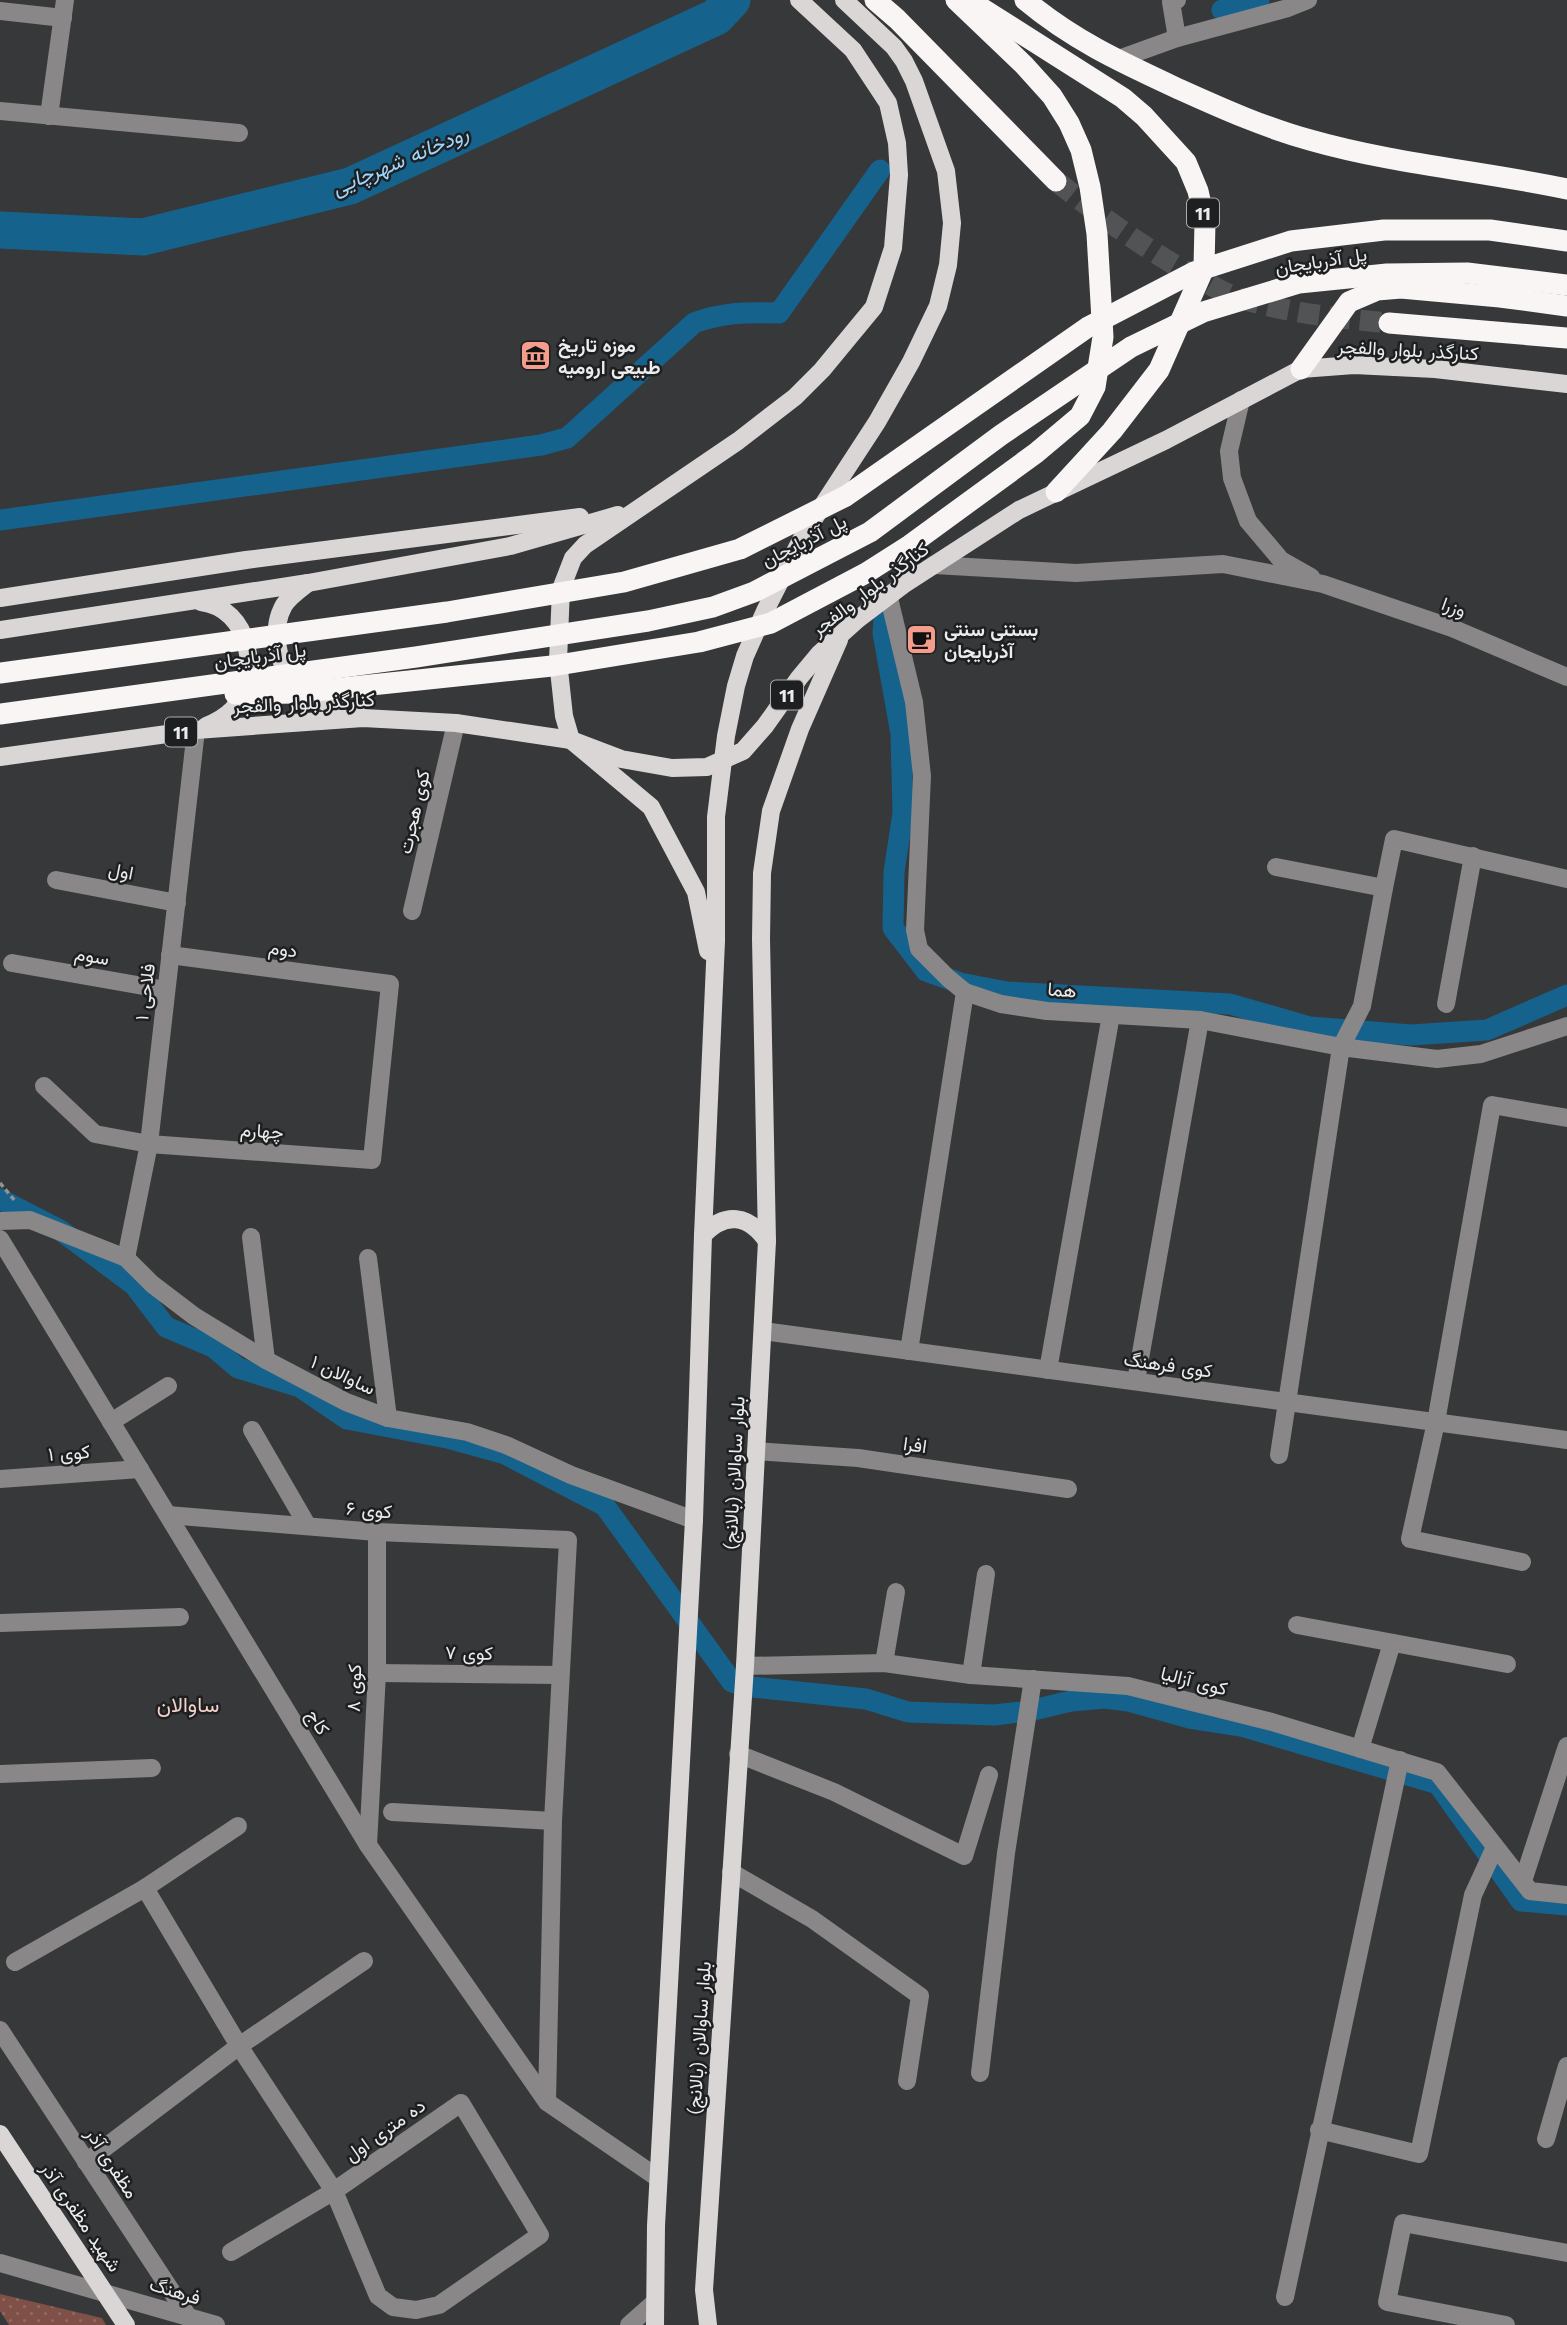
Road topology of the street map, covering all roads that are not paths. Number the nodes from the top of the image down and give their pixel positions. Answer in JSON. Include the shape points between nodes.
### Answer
{"nodes":[{"id":1,"x":799,"y":0,"type":"edge"},
{"id":2,"x":816,"y":0,"type":"edge"},
{"id":3,"x":844,"y":0,"type":"edge"},
{"id":4,"x":875,"y":0,"type":"edge"},
{"id":5,"x":956,"y":0,"type":"edge"},
{"id":6,"x":970,"y":0,"type":"edge"},
{"id":7,"x":1025,"y":0,"type":"edge"},
{"id":8,"x":1177,"y":0,"type":"edge"},
{"id":9,"x":1308,"y":0,"type":"edge"},
{"id":10,"x":64,"y":9,"type":"edge"},
{"id":11,"x":0,"y":11,"type":"edge"},
{"id":12,"x":1177,"y":38,"type":"junction"},
{"id":13,"x":853,"y":50,"type":"junction"},
{"id":14,"x":1116,"y":60,"type":"junction"},
{"id":15,"x":0,"y":111,"type":"edge"},
{"id":16,"x":49,"y":116,"type":"junction"},
{"id":17,"x":239,"y":133,"type":"dead end"},
{"id":18,"x":1056,"y":181,"type":"tunnel mouth"},
{"id":19,"x":1567,"y":189,"type":"edge"},
{"id":20,"x":1567,"y":241,"type":"edge"},
{"id":21,"x":1567,"y":285,"type":"edge"},
{"id":22,"x":1567,"y":306,"type":"edge"},
{"id":23,"x":1389,"y":323,"type":"tunnel mouth"},
{"id":24,"x":1567,"y":338,"type":"edge"},
{"id":25,"x":1301,"y":369,"type":"junction"},
{"id":26,"x":1567,"y":384,"type":"edge"},
{"id":27,"x":1241,"y":400,"type":"junction"},
{"id":28,"x":1056,"y":492,"type":"junction"},
{"id":29,"x":635,"y":510,"type":"junction"},
{"id":30,"x":934,"y":565,"type":"junction"},
{"id":31,"x":308,"y":583,"type":"junction"},
{"id":32,"x":1324,"y":584,"type":"junction"},
{"id":33,"x":889,"y":597,"type":"junction"},
{"id":34,"x":0,"y":598,"type":"edge"},
{"id":35,"x":189,"y":600,"type":"junction"},
{"id":36,"x":0,"y":630,"type":"edge"},
{"id":37,"x":841,"y":635,"type":"junction"},
{"id":38,"x":0,"y":673,"type":"edge"},
{"id":39,"x":1567,"y":677,"type":"edge"},
{"id":40,"x":148,"y":695,"type":"junction"},
{"id":41,"x":0,"y":714,"type":"edge"},
{"id":42,"x":363,"y":718,"type":"junction"},
{"id":43,"x":456,"y":723,"type":"junction"},
{"id":44,"x":196,"y":730,"type":"junction"},
{"id":45,"x":570,"y":740,"type":"junction"},
{"id":46,"x":0,"y":757,"type":"edge"},
{"id":47,"x":1473,"y":856,"type":"junction"},
{"id":48,"x":1276,"y":866,"type":"dead end"},
{"id":49,"x":1567,"y":879,"type":"edge"},
{"id":50,"x":56,"y":880,"type":"dead end"},
{"id":51,"x":1384,"y":888,"type":"junction"},
{"id":52,"x":177,"y":903,"type":"junction"},
{"id":53,"x":412,"y":911,"type":"dead end"},
{"id":54,"x":170,"y":955,"type":"junction"},
{"id":55,"x":12,"y":963,"type":"dead end"},
{"id":56,"x":714,"y":981,"type":"junction"},
{"id":57,"x":166,"y":990,"type":"junction"},
{"id":58,"x":965,"y":992,"type":"junction"},
{"id":59,"x":1446,"y":1004,"type":"dead end"},
{"id":60,"x":1111,"y":1015,"type":"junction"},
{"id":61,"x":1200,"y":1020,"type":"junction"},
{"id":62,"x":1567,"y":1026,"type":"edge"},
{"id":63,"x":1341,"y":1047,"type":"junction"},
{"id":64,"x":44,"y":1086,"type":"dead end"},
{"id":65,"x":1567,"y":1118,"type":"edge"},
{"id":66,"x":149,"y":1143,"type":"junction"},
{"id":67,"x":372,"y":1160,"type":"joint"},
{"id":68,"x":0,"y":1221,"type":"edge"},
{"id":69,"x":703,"y":1235,"type":"junction"},
{"id":70,"x":251,"y":1237,"type":"dead end"},
{"id":71,"x":0,"y":1239,"type":"edge"},
{"id":72,"x":767,"y":1241,"type":"junction"},
{"id":73,"x":126,"y":1258,"type":"junction"},
{"id":74,"x":368,"y":1258,"type":"dead end"},
{"id":75,"x":763,"y":1331,"type":"junction"},
{"id":76,"x":909,"y":1351,"type":"junction"},
{"id":77,"x":266,"y":1360,"type":"junction"},
{"id":78,"x":1048,"y":1370,"type":"junction"},
{"id":79,"x":1136,"y":1381,"type":"junction"},
{"id":80,"x":168,"y":1386,"type":"dead end"},
{"id":81,"x":1287,"y":1402,"type":"junction"},
{"id":82,"x":388,"y":1418,"type":"junction"},
{"id":83,"x":111,"y":1422,"type":"junction"},
{"id":84,"x":1436,"y":1422,"type":"junction"},
{"id":85,"x":252,"y":1430,"type":"dead end"},
{"id":86,"x":1567,"y":1440,"type":"edge"},
{"id":87,"x":756,"y":1451,"type":"junction"},
{"id":88,"x":1279,"y":1455,"type":"dead end"},
{"id":89,"x":140,"y":1469,"type":"junction"},
{"id":90,"x":0,"y":1479,"type":"edge"},
{"id":91,"x":1068,"y":1489,"type":"dead end"},
{"id":92,"x":168,"y":1515,"type":"junction"},
{"id":93,"x":694,"y":1520,"type":"junction"},
{"id":94,"x":307,"y":1525,"type":"junction"},
{"id":95,"x":377,"y":1532,"type":"junction"},
{"id":96,"x":1522,"y":1562,"type":"dead end"},
{"id":97,"x":986,"y":1574,"type":"dead end"},
{"id":98,"x":896,"y":1592,"type":"dead end"},
{"id":99,"x":180,"y":1617,"type":"dead end"},
{"id":100,"x":0,"y":1623,"type":"edge"},
{"id":101,"x":1297,"y":1625,"type":"dead end"},
{"id":102,"x":1392,"y":1643,"type":"junction"},
{"id":103,"x":884,"y":1664,"type":"junction"},
{"id":104,"x":1507,"y":1664,"type":"dead end"},
{"id":105,"x":745,"y":1667,"type":"junction"},
{"id":106,"x":377,"y":1673,"type":"junction"},
{"id":107,"x":560,"y":1675,"type":"junction"},
{"id":108,"x":971,"y":1675,"type":"junction"},
{"id":109,"x":1033,"y":1679,"type":"junction"},
{"id":110,"x":1567,"y":1746,"type":"edge"},
{"id":111,"x":1360,"y":1749,"type":"junction"},
{"id":112,"x":738,"y":1754,"type":"junction"},
{"id":113,"x":1400,"y":1760,"type":"junction"},
{"id":114,"x":152,"y":1768,"type":"dead end"},
{"id":115,"x":0,"y":1774,"type":"edge"},
{"id":116,"x":989,"y":1775,"type":"dead end"},
{"id":117,"x":392,"y":1812,"type":"dead end"},
{"id":118,"x":553,"y":1821,"type":"junction"},
{"id":119,"x":237,"y":1826,"type":"dead end"},
{"id":120,"x":368,"y":1845,"type":"junction"},
{"id":121,"x":1495,"y":1847,"type":"junction"},
{"id":122,"x":731,"y":1872,"type":"junction"},
{"id":123,"x":1522,"y":1881,"type":"junction"},
{"id":124,"x":145,"y":1888,"type":"junction"},
{"id":125,"x":1567,"y":1895,"type":"edge"},
{"id":126,"x":15,"y":1962,"type":"dead end"},
{"id":127,"x":364,"y":1962,"type":"dead end"},
{"id":128,"x":0,"y":2030,"type":"edge"},
{"id":129,"x":239,"y":2046,"type":"junction"},
{"id":130,"x":1567,"y":2066,"type":"edge"},
{"id":131,"x":979,"y":2073,"type":"dead end"},
{"id":132,"x":907,"y":2081,"type":"dead end"},
{"id":133,"x":547,"y":2102,"type":"junction"},
{"id":134,"x":1320,"y":2130,"type":"junction"},
{"id":135,"x":0,"y":2134,"type":"edge"},
{"id":136,"x":1546,"y":2139,"type":"dead end"},
{"id":137,"x":86,"y":2162,"type":"junction"},
{"id":138,"x":658,"y":2178,"type":"junction"},
{"id":139,"x":334,"y":2192,"type":"junction"},
{"id":140,"x":231,"y":2252,"type":"dead end"},
{"id":141,"x":1567,"y":2253,"type":"edge"},
{"id":142,"x":0,"y":2263,"type":"edge"},
{"id":143,"x":105,"y":2292,"type":"junction"},
{"id":144,"x":1285,"y":2297,"type":"dead end"},
{"id":145,"x":655,"y":2302,"type":"junction"},
{"id":146,"x":189,"y":2318,"type":"junction"},
{"id":147,"x":126,"y":2325,"type":"edge"},
{"id":148,"x":216,"y":2325,"type":"edge"},
{"id":149,"x":629,"y":2325,"type":"edge"},
{"id":150,"x":655,"y":2325,"type":"edge"},
{"id":151,"x":708,"y":2325,"type":"edge"},
{"id":152,"x":1506,"y":2325,"type":"edge"}],
"edges":[{"from":1,"to":13,"type":"main road"},
{"from":2,"to":13,"type":"main road","via":[[849,32]]},
{"from":3,"to":56,"type":"main road","name":"بلوار ساوالان (بالانج)","via":[[889,43],[914,81],[946,171],[952,223],[948,265],[938,306],[911,362],[804,534],[745,656],[728,723],[716,817]]},
{"from":4,"to":18,"type":"highway"},
{"from":5,"to":40,"type":"highway","via":[[1052,96],[1081,150],[1090,187],[1103,337],[1095,387],[1080,416],[1060,434],[910,545],[771,622],[699,642],[538,667],[295,693]]},
{"from":6,"to":28,"type":"highway","number":"11","via":[[1144,116],[1185,162],[1205,222],[1204,268],[1159,370]]},
{"from":7,"to":14,"type":"highway","via":[[1056,26]]},
{"from":8,"to":12,"type":"street","via":[[1171,2]]},
{"from":9,"to":12,"type":"street"},
{"from":10,"to":11,"type":"street"},
{"from":10,"to":16,"type":"street"},
{"from":12,"to":14,"type":"street"},
{"from":13,"to":29,"type":"main road","via":[[888,103],[897,143],[893,248],[874,307],[795,397]]},
{"from":14,"to":19,"type":"highway","via":[[1235,114],[1310,140]]},
{"from":15,"to":16,"type":"street"},
{"from":16,"to":17,"type":"street"},
{"from":20,"to":38,"type":"highway","name":"پل آذربایجان","via":[[1490,230],[1384,230],[1291,241],[1194,272],[1088,327],[846,496],[740,549],[624,582],[434,614]]},
{"from":21,"to":40,"type":"highway","name":"پل آذربایجان","via":[[1467,274],[1387,274],[1299,284],[1203,312],[1131,346],[870,532],[754,592],[713,607],[648,621]]},
{"from":22,"to":25,"type":"highway","via":[[1401,288],[1377,290],[1349,302]]},
{"from":23,"to":24,"type":"highway"},
{"from":25,"to":26,"type":"main road","name":"کنارگذر بلوار والفجر","number":"11","via":[[1354,365],[1435,369]]},
{"from":25,"to":27,"type":"main road","name":"کنارگذر بلوار والفجر","number":"11"},
{"from":27,"to":28,"type":"main road","name":"کنارگذر بلوار والفجر","number":"11"},
{"from":27,"to":32,"type":"street","via":[[1228,451],[1232,478],[1248,521],[1281,560]]},
{"from":28,"to":30,"type":"main road","name":"کنارگذر بلوار والفجر","number":"11","via":[[1019,510]]},
{"from":29,"to":31,"type":"main road","via":[[510,546]]},
{"from":29,"to":34,"type":"main road"},
{"from":29,"to":45,"type":"main road","via":[[585,545],[573,558],[561,589],[558,661]]},
{"from":30,"to":32,"type":"street","via":[[1076,573],[1223,565]]},
{"from":30,"to":33,"type":"main road","name":"کنارگذر بلوار والفجر","number":"11"},
{"from":31,"to":35,"type":"main road"},
{"from":31,"to":42,"type":"main road","number":"11","via":[[283,607],[276,634],[280,660],[294,682]]},
{"from":32,"to":39,"type":"street","name":"وزرا","via":[[1452,628]]},
{"from":33,"to":37,"type":"main road","name":"کنارگذر بلوار والفجر","number":"11"},
{"from":33,"to":58,"type":"street","name":"هما","via":[[914,702],[922,776],[915,930],[919,949]]},
{"from":35,"to":36,"type":"main road"},
{"from":35,"to":44,"type":"main road","via":[[211,603],[234,617],[249,662],[233,708],[220,720]]},
{"from":37,"to":45,"type":"main road","name":"کنارگذر بلوار والفجر","number":"11","via":[[819,654],[743,751],[707,767],[672,768],[621,759]]},
{"from":37,"to":72,"type":"main road","name":"بلوار ساوالان (بالانج)","via":[[771,811],[762,873]]},
{"from":40,"to":41,"type":"highway","name":"پل آذربایجان"},
{"from":42,"to":43,"type":"main road","name":"کنارگذر بلوار والفجر","number":"11"},
{"from":42,"to":44,"type":"main road","name":"کنارگذر بلوار والفجر","number":"11"},
{"from":43,"to":45,"type":"main road","name":"کنارگذر بلوار والفجر","number":"11"},
{"from":43,"to":53,"type":"street","name":"کوی هجرت"},
{"from":44,"to":46,"type":"main road","name":"کنارگذر بلوار والفجر","number":"11"},
{"from":44,"to":52,"type":"street","name":"فلاحی ۱"},
{"from":45,"to":56,"type":"main road","via":[[651,807],[696,891]]},
{"from":47,"to":49,"type":"street"},
{"from":47,"to":51,"type":"street","via":[[1394,839]]},
{"from":47,"to":59,"type":"street"},
{"from":48,"to":51,"type":"street"},
{"from":50,"to":52,"type":"street","name":"اول"},
{"from":51,"to":63,"type":"street","via":[[1362,1006]]},
{"from":52,"to":54,"type":"street","name":"فلاحی ۱"},
{"from":54,"to":57,"type":"street","name":"فلاحی ۱"},
{"from":54,"to":67,"type":"street","name":"دوم","via":[[390,984]]},
{"from":55,"to":57,"type":"street","name":"سوم"},
{"from":56,"to":69,"type":"main road","name":"بلوار ساوالان (بالانج)"},
{"from":57,"to":66,"type":"street","name":"فلاحی ۱"},
{"from":58,"to":60,"type":"street","name":"هما","via":[[1001,1004]]},
{"from":58,"to":76,"type":"street"},
{"from":60,"to":61,"type":"street","name":"هما"},
{"from":60,"to":78,"type":"street"},
{"from":61,"to":63,"type":"street","name":"هما"},
{"from":61,"to":79,"type":"street"},
{"from":62,"to":63,"type":"street","name":"هما","via":[[1458,1058]]},
{"from":63,"to":81,"type":"street"},
{"from":64,"to":66,"type":"street","name":"چهارم","via":[[94,1134]]},
{"from":65,"to":84,"type":"street","via":[[1492,1105]]},
{"from":66,"to":67,"type":"street","name":"چهارم"},
{"from":66,"to":73,"type":"street","name":"فلاحی ۱"},
{"from":68,"to":73,"type":"street","name":"ساوالان ۱","via":[[30,1220]]},
{"from":69,"to":72,"type":"main road","via":[[713,1224],[744,1220],[758,1228]]},
{"from":69,"to":93,"type":"main road","name":"بلوار ساوالان (بالانج)"},
{"from":70,"to":77,"type":"street"},
{"from":71,"to":83,"type":"street","name":"کاج"},
{"from":72,"to":75,"type":"main road","name":"بلوار ساوالان (بالانج)"},
{"from":73,"to":77,"type":"street","name":"ساوالان ۱","via":[[194,1316]]},
{"from":74,"to":82,"type":"street"},
{"from":75,"to":76,"type":"street","name":"کوی فرهنگ"},
{"from":75,"to":87,"type":"main road","name":"بلوار ساوالان (بالانج)"},
{"from":76,"to":78,"type":"street","name":"کوی فرهنگ"},
{"from":77,"to":82,"type":"street","name":"ساوالان ۱","via":[[346,1402]]},
{"from":78,"to":79,"type":"street","name":"کوی فرهنگ"},
{"from":79,"to":81,"type":"street","name":"کوی فرهنگ"},
{"from":80,"to":83,"type":"street"},
{"from":81,"to":84,"type":"street","name":"کوی فرهنگ"},
{"from":81,"to":88,"type":"street"},
{"from":82,"to":93,"type":"street","name":"ساوالان ۱","via":[[506,1444],[571,1475]]},
{"from":83,"to":89,"type":"street","name":"کاج"},
{"from":84,"to":86,"type":"street","name":"کوی فرهنگ"},
{"from":84,"to":96,"type":"street","via":[[1410,1539]]},
{"from":85,"to":94,"type":"street"},
{"from":87,"to":91,"type":"street","name":"افرا","via":[[858,1458]]},
{"from":87,"to":105,"type":"main road","name":"بلوار ساوالان (بالانج)"},
{"from":89,"to":90,"type":"street","name":"کوی ۱"},
{"from":89,"to":92,"type":"street","name":"کاج"},
{"from":92,"to":94,"type":"street","name":"کوی ۶"},
{"from":92,"to":120,"type":"street","name":"کاج"},
{"from":93,"to":138,"type":"main road","name":"بلوار ساوالان (بالانج)"},
{"from":94,"to":95,"type":"street","name":"کوی ۶"},
{"from":95,"to":106,"type":"street","name":"کوی ۸"},
{"from":95,"to":107,"type":"street","name":"کوی ۶","via":[[568,1540]]},
{"from":97,"to":108,"type":"street"},
{"from":98,"to":103,"type":"street"},
{"from":99,"to":100,"type":"street"},
{"from":101,"to":102,"type":"street"},
{"from":102,"to":104,"type":"street"},
{"from":102,"to":111,"type":"street"},
{"from":103,"to":105,"type":"street","name":"کوی آزالیا"},
{"from":103,"to":108,"type":"street","name":"کوی آزالیا"},
{"from":105,"to":112,"type":"main road","name":"بلوار ساوالان (بالانج)"},
{"from":106,"to":107,"type":"street","name":"کوی ۷"},
{"from":106,"to":120,"type":"street","name":"کوی ۸"},
{"from":107,"to":118,"type":"street"},
{"from":108,"to":109,"type":"street","name":"کوی آزالیا"},
{"from":109,"to":111,"type":"street","name":"کوی آزالیا","via":[[1128,1686]]},
{"from":109,"to":131,"type":"street"},
{"from":110,"to":123,"type":"street"},
{"from":111,"to":113,"type":"street","name":"کوی آزالیا"},
{"from":112,"to":116,"type":"street","via":[[834,1792],[964,1856]]},
{"from":112,"to":122,"type":"main road","name":"بلوار ساوالان (بالانج)"},
{"from":113,"to":121,"type":"street","name":"کوی آزالیا","via":[[1437,1772]]},
{"from":113,"to":134,"type":"street"},
{"from":114,"to":115,"type":"street"},
{"from":117,"to":118,"type":"street"},
{"from":118,"to":133,"type":"street"},
{"from":119,"to":124,"type":"street"},
{"from":120,"to":133,"type":"street","name":"کاج"},
{"from":121,"to":123,"type":"street","name":"کوی آزالیا"},
{"from":121,"to":134,"type":"street","via":[[1473,1895],[1419,2154]]},
{"from":122,"to":132,"type":"street","via":[[812,1919],[920,1996]]},
{"from":122,"to":151,"type":"main road","name":"بلوار ساوالان (بالانج)","via":[[704,2290]]},
{"from":123,"to":125,"type":"street","name":"کوی آزالیا","via":[[1530,1891]]},
{"from":124,"to":126,"type":"street"},
{"from":124,"to":129,"type":"street"},
{"from":127,"to":129,"type":"street"},
{"from":128,"to":137,"type":"street","name":"مظفری آذر"},
{"from":129,"to":137,"type":"street"},
{"from":129,"to":139,"type":"street"},
{"from":130,"to":136,"type":"street"},
{"from":133,"to":138,"type":"street","name":"کاج"},
{"from":134,"to":144,"type":"street"},
{"from":135,"to":143,"type":"main road","name":"شهید مظفری آذر"},
{"from":137,"to":146,"type":"street","name":"مظفری آذر"},
{"from":138,"to":145,"type":"main road","name":"بلوار ساوالان (بالانج)"},
{"from":139,"to":139,"type":"street","name":"ده متری اول","via":[[378,2296],[393,2307],[416,2310],[439,2305],[540,2235],[461,2103]]},
{"from":139,"to":140,"type":"street","name":"ده متری اول"},
{"from":141,"to":152,"type":"street","via":[[1403,2223],[1388,2302]]},
{"from":142,"to":143,"type":"street","name":"فرهنگ"},
{"from":143,"to":146,"type":"street","name":"فرهنگ"},
{"from":143,"to":147,"type":"main road","name":"شهید مظفری آذر"},
{"from":145,"to":149,"type":"street"},
{"from":145,"to":150,"type":"main road","name":"بلوار ساوالان (بالانج)"},
{"from":146,"to":148,"type":"street","name":"فرهنگ"}]}
